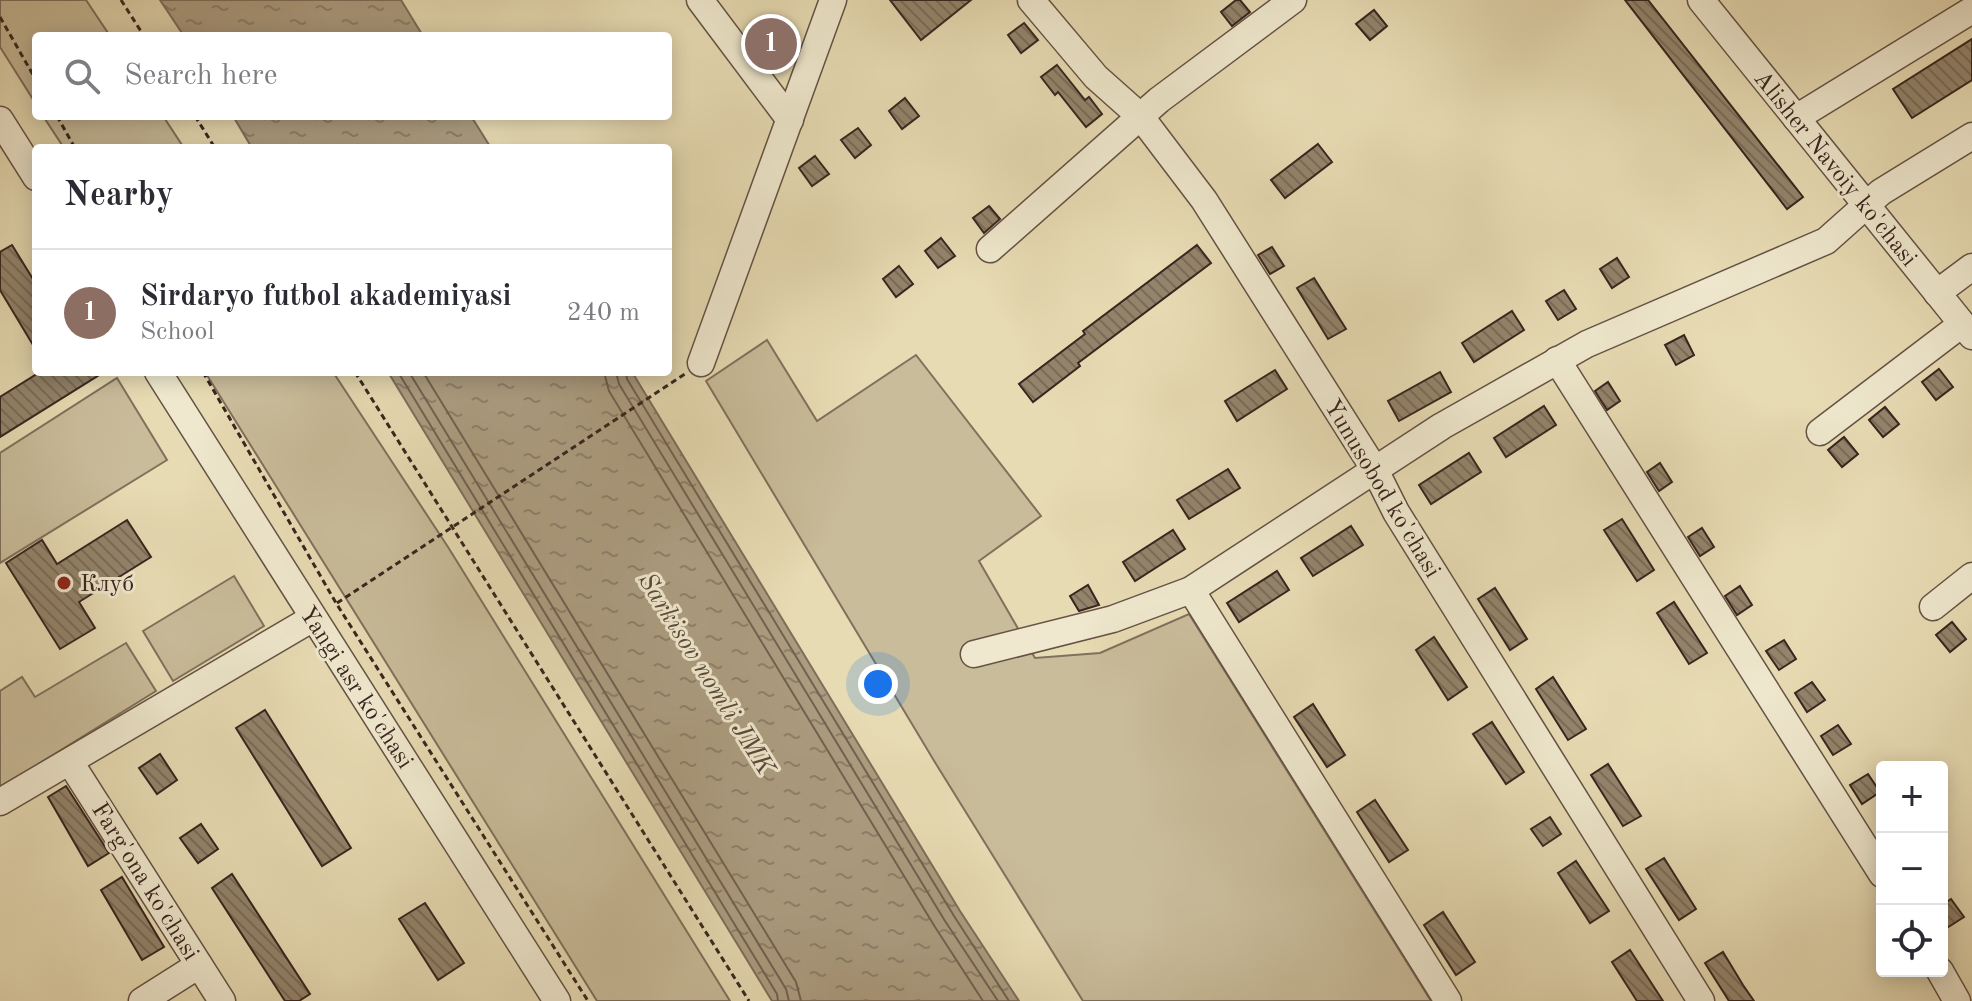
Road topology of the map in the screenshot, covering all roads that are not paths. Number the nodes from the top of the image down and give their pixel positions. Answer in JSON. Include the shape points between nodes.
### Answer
{"nodes":[{"id":1,"x":700,"y":0,"type":"edge"},
{"id":2,"x":833,"y":0,"type":"edge"},
{"id":3,"x":1031,"y":0,"type":"edge"},
{"id":4,"x":1701,"y":0,"type":"edge"},
{"id":5,"x":1282,"y":3,"type":"edge"},
{"id":6,"x":1972,"y":10,"type":"edge"},
{"id":7,"x":1141,"y":117,"type":"junction"},
{"id":8,"x":1796,"y":118,"type":"junction"},
{"id":9,"x":0,"y":120,"type":"edge"},
{"id":10,"x":790,"y":120,"type":"junction"},
{"id":11,"x":1972,"y":136,"type":"edge"},
{"id":12,"x":32,"y":171,"type":"edge"},
{"id":13,"x":1866,"y":206,"type":"junction"},
{"id":14,"x":990,"y":249,"type":"dead end"},
{"id":15,"x":1972,"y":267,"type":"edge"},
{"id":16,"x":1937,"y":293,"type":"junction"},
{"id":17,"x":1967,"y":330,"type":"edge"},
{"id":18,"x":1557,"y":360,"type":"junction"},
{"id":19,"x":701,"y":363,"type":"road end"},
{"id":20,"x":161,"y":376,"type":"edge"},
{"id":21,"x":1820,"y":432,"type":"dead end"},
{"id":22,"x":1375,"y":470,"type":"junction"},
{"id":23,"x":1972,"y":576,"type":"edge"},
{"id":24,"x":1191,"y":590,"type":"junction"},
{"id":25,"x":1933,"y":607,"type":"dead end"},
{"id":26,"x":313,"y":618,"type":"junction"},
{"id":27,"x":974,"y":654,"type":"dead end"},
{"id":28,"x":70,"y":762,"type":"junction"},
{"id":29,"x":0,"y":802,"type":"edge"},
{"id":30,"x":1876,"y":865,"type":"edge"},
{"id":31,"x":199,"y":965,"type":"junction"},
{"id":32,"x":1943,"y":977,"type":"edge"},
{"id":33,"x":142,"y":1001,"type":"edge"},
{"id":34,"x":222,"y":1001,"type":"edge"},
{"id":35,"x":557,"y":1001,"type":"edge"},
{"id":36,"x":1448,"y":1001,"type":"edge"},
{"id":37,"x":1701,"y":1001,"type":"edge"},
{"id":38,"x":1957,"y":1001,"type":"edge"}],
"edges":[{"from":1,"to":10,"type":"street"},
{"from":2,"to":10,"type":"street"},
{"from":3,"to":7,"type":"street","name":"Yunusobod ko'chasi","via":[[1096,77]]},
{"from":4,"to":8,"type":"street","name":"Alisher Navoiy ko'chasi"},
{"from":5,"to":7,"type":"street"},
{"from":6,"to":8,"type":"street"},
{"from":7,"to":14,"type":"street"},
{"from":7,"to":22,"type":"street","name":"Yunusobod ko'chasi","via":[[1204,200]]},
{"from":8,"to":13,"type":"street","name":"Alisher Navoiy ko'chasi"},
{"from":9,"to":12,"type":"street"},
{"from":10,"to":19,"type":"street"},
{"from":11,"to":13,"type":"street"},
{"from":13,"to":16,"type":"street","name":"Alisher Navoiy ko'chasi"},
{"from":13,"to":18,"type":"street","via":[[1826,241]]},
{"from":15,"to":16,"type":"street"},
{"from":16,"to":17,"type":"street","name":"Alisher Navoiy ko'chasi"},
{"from":17,"to":21,"type":"street"},
{"from":18,"to":22,"type":"street"},
{"from":18,"to":30,"type":"street"},
{"from":20,"to":26,"type":"street","name":"Yangi asr ko'chasi"},
{"from":22,"to":24,"type":"street"},
{"from":22,"to":37,"type":"street","name":"Yunusobod ko'chasi","via":[[1396,512]]},
{"from":23,"to":25,"type":"street"},
{"from":24,"to":27,"type":"street","via":[[1113,619]]},
{"from":24,"to":36,"type":"street"},
{"from":26,"to":28,"type":"street"},
{"from":26,"to":35,"type":"street","name":"Yangi asr ko'chasi"},
{"from":28,"to":29,"type":"street"},
{"from":28,"to":31,"type":"street","name":"Farg'ona ko'chasi"},
{"from":31,"to":33,"type":"street"},
{"from":31,"to":34,"type":"street","name":"Farg'ona ko'chasi"},
{"from":32,"to":38,"type":"street"}]}
